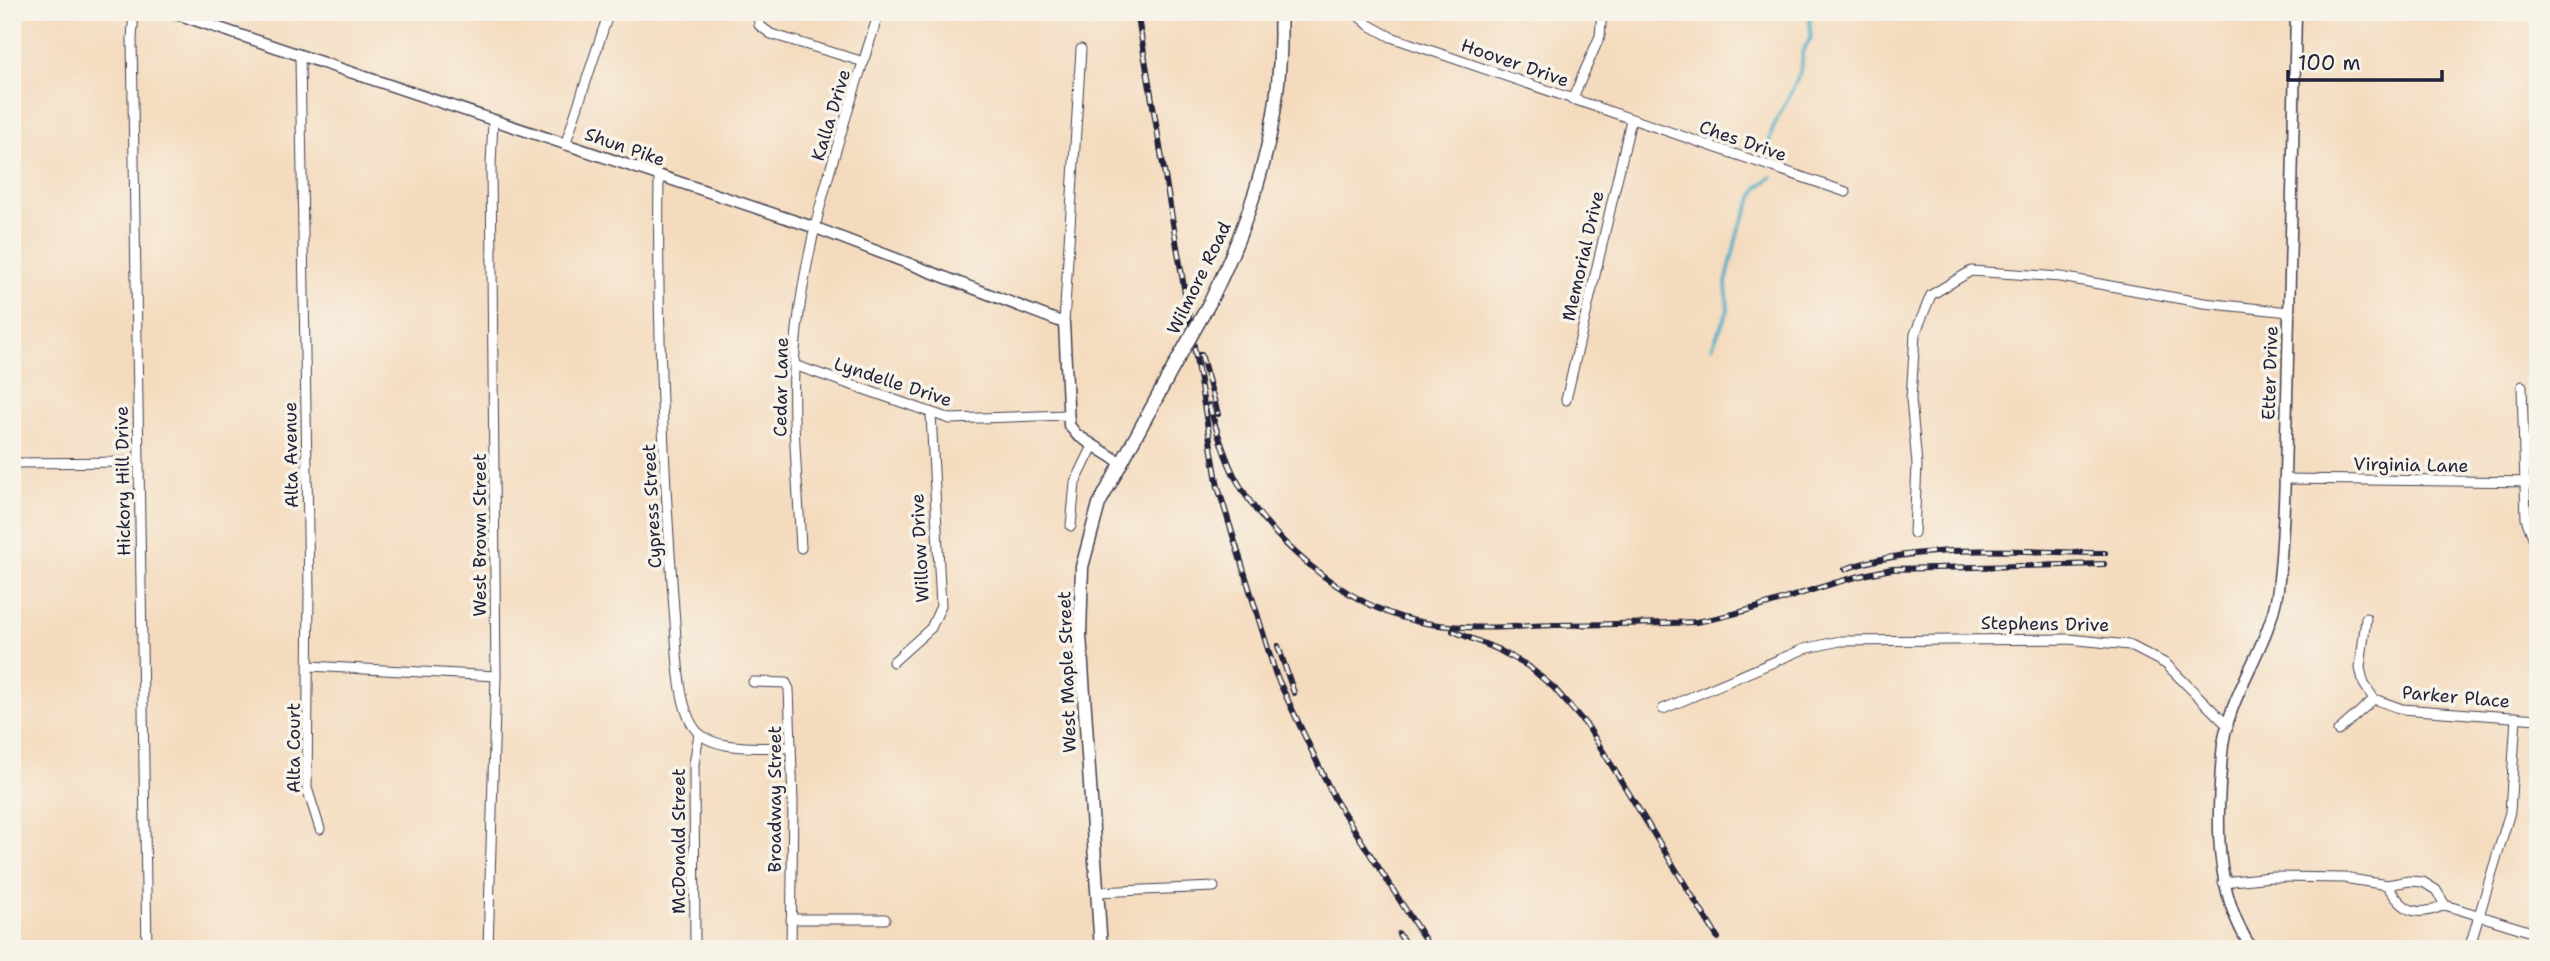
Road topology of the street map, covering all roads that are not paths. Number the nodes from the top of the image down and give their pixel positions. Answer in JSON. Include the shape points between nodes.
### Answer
{"nodes":[{"id":1,"x":134,"y":12,"type":"edge"},
{"id":2,"x":172,"y":12,"type":"edge"},
{"id":3,"x":609,"y":12,"type":"edge"},
{"id":4,"x":758,"y":12,"type":"edge"},
{"id":5,"x":880,"y":12,"type":"edge"},
{"id":6,"x":1280,"y":12,"type":"edge"},
{"id":7,"x":1354,"y":12,"type":"edge"},
{"id":8,"x":1602,"y":12,"type":"edge"},
{"id":9,"x":2297,"y":12,"type":"edge"},
{"id":10,"x":1080,"y":49,"type":"dead end"},
{"id":11,"x":300,"y":56,"type":"junction"},
{"id":12,"x":864,"y":62,"type":"junction"},
{"id":13,"x":1572,"y":100,"type":"junction"},
{"id":14,"x":493,"y":120,"type":"junction"},
{"id":15,"x":1631,"y":120,"type":"junction"},
{"id":16,"x":565,"y":145,"type":"junction"},
{"id":17,"x":659,"y":177,"type":"junction"},
{"id":18,"x":1846,"y":192,"type":"dead end"},
{"id":19,"x":816,"y":228,"type":"junction"},
{"id":20,"x":2290,"y":312,"type":"junction"},
{"id":21,"x":1064,"y":323,"type":"junction"},
{"id":22,"x":794,"y":365,"type":"junction"},
{"id":23,"x":2522,"y":386,"type":"dead end"},
{"id":24,"x":1566,"y":400,"type":"dead end"},
{"id":25,"x":931,"y":414,"type":"junction"},
{"id":26,"x":1067,"y":415,"type":"junction"},
{"id":27,"x":1093,"y":446,"type":"junction"},
{"id":28,"x":138,"y":462,"type":"junction"},
{"id":29,"x":1120,"y":462,"type":"junction"},
{"id":30,"x":12,"y":463,"type":"edge"},
{"id":31,"x":2284,"y":479,"type":"junction"},
{"id":32,"x":2522,"y":482,"type":"junction"},
{"id":33,"x":2538,"y":482,"type":"edge"},
{"id":34,"x":1071,"y":526,"type":"dead end"},
{"id":35,"x":1914,"y":533,"type":"dead end"},
{"id":36,"x":801,"y":548,"type":"dead end"},
{"id":37,"x":2538,"y":550,"type":"edge"},
{"id":38,"x":2366,"y":618,"type":"dead end"},
{"id":39,"x":893,"y":662,"type":"dead end"},
{"id":40,"x":309,"y":666,"type":"junction"},
{"id":41,"x":496,"y":676,"type":"junction"},
{"id":42,"x":753,"y":682,"type":"dead end"},
{"id":43,"x":2374,"y":698,"type":"junction"},
{"id":44,"x":1663,"y":709,"type":"dead end"},
{"id":45,"x":2516,"y":717,"type":"junction"},
{"id":46,"x":2538,"y":719,"type":"edge"},
{"id":47,"x":2228,"y":726,"type":"junction"},
{"id":48,"x":2338,"y":731,"type":"dead end"},
{"id":49,"x":699,"y":734,"type":"junction"},
{"id":50,"x":791,"y":748,"type":"junction"},
{"id":51,"x":320,"y":829,"type":"dead end"},
{"id":52,"x":2223,"y":882,"type":"junction"},
{"id":53,"x":2387,"y":885,"type":"junction"},
{"id":54,"x":1214,"y":887,"type":"dead end"},
{"id":55,"x":1097,"y":892,"type":"junction"},
{"id":56,"x":2445,"y":905,"type":"junction"},
{"id":57,"x":2479,"y":916,"type":"junction"},
{"id":58,"x":791,"y":919,"type":"junction"},
{"id":59,"x":886,"y":919,"type":"dead end"},
{"id":60,"x":2538,"y":934,"type":"edge"},
{"id":61,"x":147,"y":949,"type":"edge"},
{"id":62,"x":488,"y":949,"type":"edge"},
{"id":63,"x":695,"y":949,"type":"edge"},
{"id":64,"x":791,"y":949,"type":"edge"},
{"id":65,"x":1101,"y":949,"type":"edge"},
{"id":66,"x":2252,"y":949,"type":"edge"},
{"id":67,"x":2469,"y":949,"type":"edge"}],
"edges":[{"from":1,"to":28,"type":"street","name":"Hickory Hill Drive"},
{"from":2,"to":11,"type":"street","name":"Shun Pike"},
{"from":3,"to":16,"type":"street"},
{"from":4,"to":12,"type":"street","via":[[759,25],[771,34]]},
{"from":5,"to":12,"type":"street","name":"Kalla Drive"},
{"from":6,"to":29,"type":"main road","name":"Wilmore Road","bridge":true,"via":[[1278,91],[1261,178],[1244,227],[1209,303]]},
{"from":7,"to":13,"type":"street","name":"Hoover Drive","via":[[1391,37]]},
{"from":8,"to":13,"type":"street","via":[[1600,36]]},
{"from":9,"to":20,"type":"street","name":"Etter Drive"},
{"from":10,"to":21,"type":"street"},
{"from":11,"to":14,"type":"street","name":"Shun Pike"},
{"from":11,"to":40,"type":"street","name":"Alta Avenue"},
{"from":12,"to":19,"type":"street","name":"Kalla Drive"},
{"from":13,"to":15,"type":"street","name":"Hoover Drive"},
{"from":14,"to":16,"type":"street","name":"Shun Pike"},
{"from":14,"to":41,"type":"street","name":"West Brown Street"},
{"from":15,"to":18,"type":"street","name":"Ches Drive"},
{"from":15,"to":24,"type":"street","name":"Memorial Drive"},
{"from":16,"to":17,"type":"street","name":"Shun Pike"},
{"from":17,"to":19,"type":"street","name":"Shun Pike"},
{"from":17,"to":49,"type":"street","name":"Cypress Street","via":[[662,398],[670,550],[682,685],[686,708]]},
{"from":19,"to":21,"type":"street","name":"Shun Pike"},
{"from":19,"to":22,"type":"street","name":"Cedar Lane"},
{"from":20,"to":31,"type":"street","name":"Etter Drive"},
{"from":20,"to":35,"type":"street","via":[[2204,303],[2061,276],[1970,271],[1931,295],[1915,334],[1911,399],[1917,464]]},
{"from":21,"to":26,"type":"street"},
{"from":22,"to":25,"type":"street","name":"Lyndelle Drive"},
{"from":22,"to":36,"type":"street","name":"Cedar Lane"},
{"from":23,"to":32,"type":"street"},
{"from":25,"to":26,"type":"street","name":"Lyndelle Drive","via":[[971,421]]},
{"from":25,"to":39,"type":"street","name":"Willow Drive","via":[[941,606],[931,628]]},
{"from":26,"to":27,"type":"street","via":[[1072,430]]},
{"from":27,"to":29,"type":"street"},
{"from":27,"to":34,"type":"street","via":[[1075,483]]},
{"from":28,"to":30,"type":"street"},
{"from":28,"to":61,"type":"street","name":"Hickory Hill Drive"},
{"from":29,"to":55,"type":"main road","name":"West Maple Street","via":[[1092,524],[1080,589]]},
{"from":31,"to":32,"type":"street","name":"Virginia Lane"},
{"from":31,"to":47,"type":"street","name":"Etter Drive","via":[[2277,593]]},
{"from":32,"to":33,"type":"street","name":"Virginia Lane"},
{"from":32,"to":37,"type":"street","via":[[2526,519]]},
{"from":38,"to":43,"type":"street","via":[[2360,667]]},
{"from":40,"to":41,"type":"street"},
{"from":40,"to":51,"type":"street","name":"Alta Court","via":[[307,788]]},
{"from":41,"to":62,"type":"street","name":"West Brown Street"},
{"from":42,"to":50,"type":"street","name":"Broadway Street","via":[[786,683]]},
{"from":43,"to":45,"type":"street","name":"Parker Place","via":[[2402,709]]},
{"from":43,"to":48,"type":"street"},
{"from":44,"to":47,"type":"street","name":"Stephens Drive","via":[[1804,649],[1840,641],[2101,640],[2155,656]]},
{"from":45,"to":46,"type":"street","name":"Parker Place"},
{"from":45,"to":57,"type":"street","via":[[2510,812]]},
{"from":47,"to":52,"type":"street","via":[[2222,755]]},
{"from":49,"to":50,"type":"street","via":[[718,743]]},
{"from":49,"to":63,"type":"street","name":"McDonald Street","via":[[694,764]]},
{"from":50,"to":58,"type":"street","name":"Broadway Street"},
{"from":52,"to":53,"type":"street","via":[[2344,878]]},
{"from":52,"to":66,"type":"street","via":[[2232,914]]},
{"from":53,"to":56,"type":"street","via":[[2423,882],[2436,890]]},
{"from":53,"to":56,"type":"street","via":[[2411,911],[2428,913]]},
{"from":54,"to":55,"type":"street"},
{"from":55,"to":65,"type":"main road","name":"West Maple Street"},
{"from":56,"to":57,"type":"street"},
{"from":57,"to":60,"type":"street"},
{"from":57,"to":67,"type":"street"},
{"from":58,"to":59,"type":"street"},
{"from":58,"to":64,"type":"street","name":"Broadway Street"}]}
